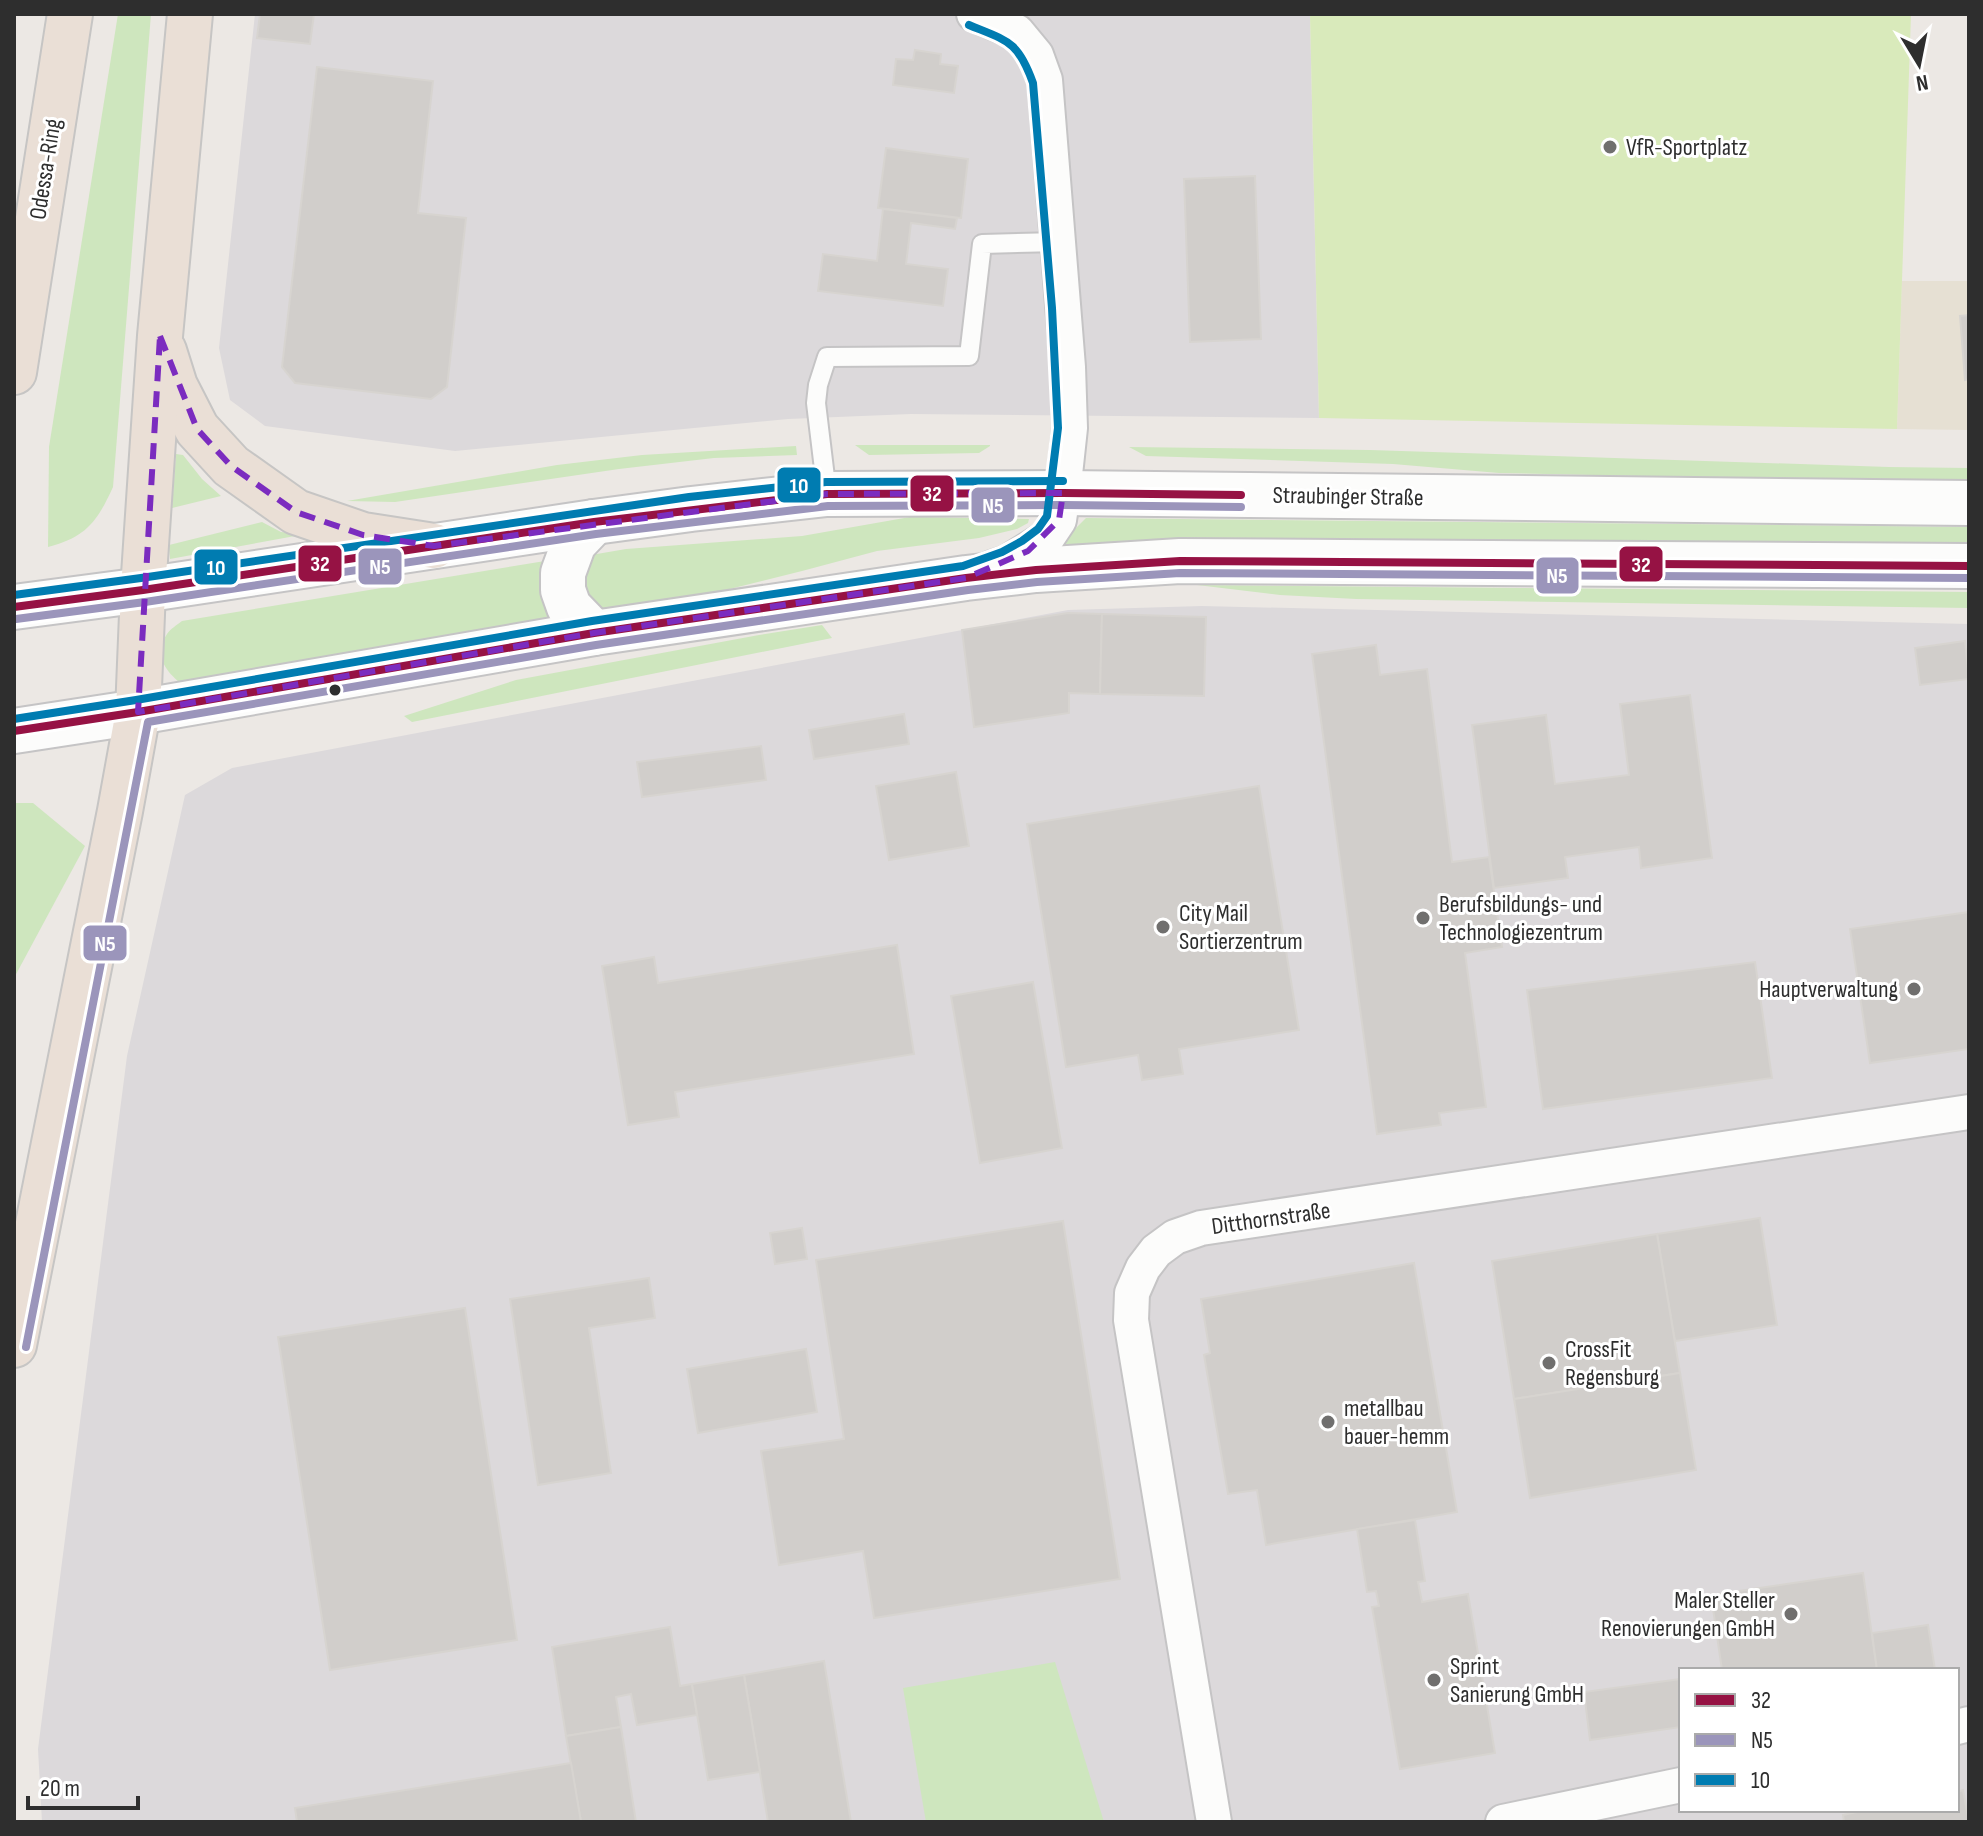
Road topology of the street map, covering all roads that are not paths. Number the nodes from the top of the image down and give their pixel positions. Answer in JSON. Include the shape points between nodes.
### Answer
{"nodes":[{"id":1,"x":70,"y":14,"type":"edge"},
{"id":2,"x":190,"y":14,"type":"edge"},
{"id":3,"x":974,"y":14,"type":"edge"},
{"id":4,"x":1023,"y":23,"type":"edge"},
{"id":5,"x":1059,"y":242,"type":"junction"},
{"id":6,"x":160,"y":336,"type":"junction"},
{"id":7,"x":14,"y":372,"type":"edge"},
{"id":8,"x":1063,"y":493,"type":"junction"},
{"id":9,"x":827,"y":494,"type":"junction"},
{"id":10,"x":1969,"y":503,"type":"edge"},
{"id":11,"x":594,"y":522,"type":"junction"},
{"id":12,"x":434,"y":546,"type":"junction"},
{"id":13,"x":1969,"y":566,"type":"edge"},
{"id":14,"x":966,"y":578,"type":"junction"},
{"id":15,"x":143,"y":590,"type":"junction"},
{"id":16,"x":14,"y":607,"type":"edge"},
{"id":17,"x":594,"y":633,"type":"junction"},
{"id":18,"x":138,"y":712,"type":"junction"},
{"id":19,"x":14,"y":731,"type":"edge"},
{"id":20,"x":1969,"y":1112,"type":"edge"},
{"id":21,"x":14,"y":1345,"type":"edge"},
{"id":22,"x":1679,"y":1785,"type":"edge"},
{"id":23,"x":1214,"y":1822,"type":"edge"},
{"id":24,"x":1503,"y":1822,"type":"edge"}],
"edges":[{"from":1,"to":7,"type":"highway","name":"Odessa-Ring"},
{"from":2,"to":6,"type":"highway"},
{"from":3,"to":4,"type":"street"},
{"from":4,"to":5,"type":"street","via":[[1045,80]]},
{"from":5,"to":8,"type":"street","via":[[1070,428]]},
{"from":5,"to":9,"type":"lane","via":[[982,244],[969,356],[827,357],[816,403]]},
{"from":6,"to":12,"type":"highway","via":[[175,386],[197,429],[231,466],[296,512],[363,535]]},
{"from":6,"to":15,"type":"highway"},
{"from":8,"to":9,"type":"main road","name":"Straubinger Straße"},
{"from":8,"to":10,"type":"main road","name":"Straubinger Straße"},
{"from":8,"to":14,"type":"street","via":[[1059,520],[1047,538],[1007,563]]},
{"from":9,"to":11,"type":"main road","name":"Straubinger Straße"},
{"from":11,"to":12,"type":"main road","name":"Straubinger Straße"},
{"from":11,"to":17,"type":"main road","via":[[574,543],[563,573],[569,607]]},
{"from":12,"to":15,"type":"main road","name":"Straubinger Straße"},
{"from":13,"to":14,"type":"main road","via":[[1180,561]]},
{"from":14,"to":17,"type":"main road"},
{"from":15,"to":16,"type":"main road","name":"Straubinger Straße"},
{"from":15,"to":18,"type":"highway"},
{"from":17,"to":18,"type":"main road"},
{"from":18,"to":19,"type":"main road"},
{"from":18,"to":21,"type":"highway"},
{"from":20,"to":23,"type":"street","name":"Ditthornstraße","via":[[1201,1228],[1156,1251],[1132,1293],[1131,1320]]},
{"from":22,"to":24,"type":"street"}]}
